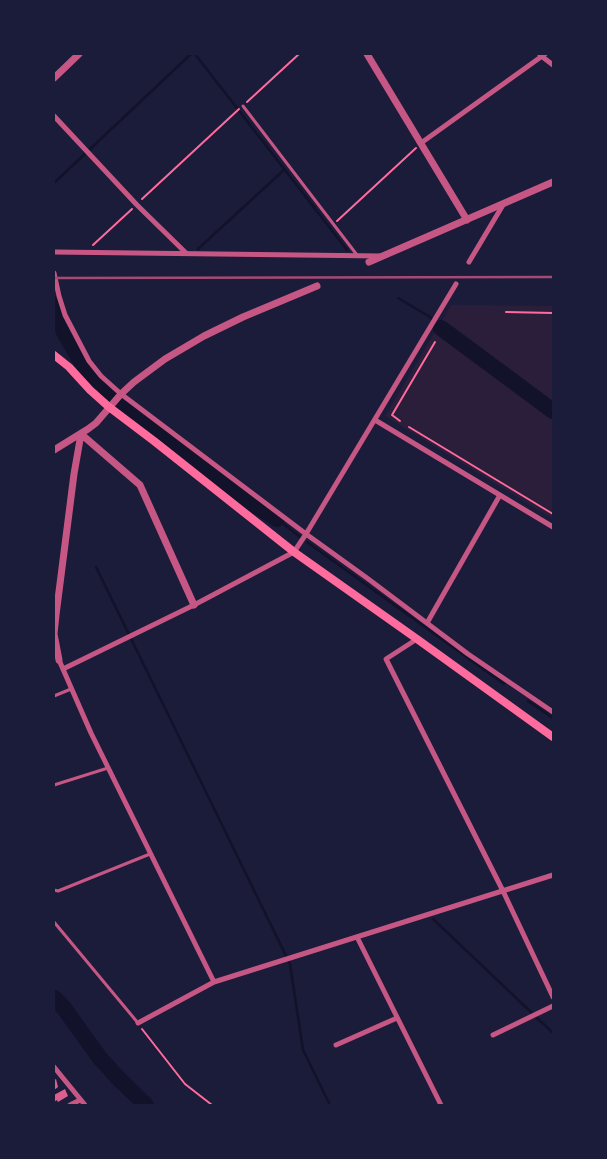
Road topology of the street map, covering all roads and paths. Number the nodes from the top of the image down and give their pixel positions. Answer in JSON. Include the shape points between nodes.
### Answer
{"nodes":[{"id":1,"x":79,"y":54,"type":"edge"},
{"id":2,"x":299,"y":54,"type":"edge"},
{"id":3,"x":367,"y":54,"type":"edge"},
{"id":4,"x":542,"y":54,"type":"edge"},
{"id":5,"x":553,"y":65,"type":"edge"},
{"id":6,"x":54,"y":78,"type":"edge"},
{"id":7,"x":243,"y":106,"type":"junction"},
{"id":8,"x":54,"y":116,"type":"edge"},
{"id":9,"x":421,"y":143,"type":"junction"},
{"id":10,"x":553,"y":182,"type":"edge"},
{"id":11,"x":504,"y":203,"type":"junction"},
{"id":12,"x":137,"y":205,"type":"junction"},
{"id":13,"x":467,"y":220,"type":"junction"},
{"id":14,"x":334,"y":225,"type":"junction"},
{"id":15,"x":54,"y":252,"type":"edge"},
{"id":16,"x":86,"y":252,"type":"junction"},
{"id":17,"x":186,"y":253,"type":"junction"},
{"id":18,"x":357,"y":255,"type":"junction"},
{"id":19,"x":382,"y":256,"type":"junction"},
{"id":20,"x":369,"y":262,"type":"dead end"},
{"id":21,"x":468,"y":262,"type":"dead end"},
{"id":22,"x":54,"y":273,"type":"edge"},
{"id":23,"x":456,"y":284,"type":"dead end"},
{"id":24,"x":317,"y":286,"type":"dead end"},
{"id":25,"x":506,"y":312,"type":"dead end"},
{"id":26,"x":553,"y":312,"type":"edge"},
{"id":27,"x":435,"y":342,"type":"dead end"},
{"id":28,"x":54,"y":355,"type":"edge"},
{"id":29,"x":122,"y":394,"type":"junction"},
{"id":30,"x":109,"y":407,"type":"junction"},
{"id":31,"x":374,"y":420,"type":"junction"},
{"id":32,"x":400,"y":421,"type":"dead end"},
{"id":33,"x":409,"y":427,"type":"dead end"},
{"id":34,"x":81,"y":434,"type":"junction"},
{"id":35,"x":54,"y":450,"type":"edge"},
{"id":36,"x":500,"y":495,"type":"junction"},
{"id":37,"x":553,"y":514,"type":"edge"},
{"id":38,"x":553,"y":527,"type":"edge"},
{"id":39,"x":306,"y":534,"type":"junction"},
{"id":40,"x":294,"y":552,"type":"junction"},
{"id":41,"x":194,"y":605,"type":"junction"},
{"id":42,"x":55,"y":615,"type":"edge"},
{"id":43,"x":427,"y":623,"type":"junction"},
{"id":44,"x":418,"y":639,"type":"junction"},
{"id":45,"x":57,"y":658,"type":"edge"},
{"id":46,"x":63,"y":669,"type":"junction"},
{"id":47,"x":71,"y":689,"type":"junction"},
{"id":48,"x":54,"y":696,"type":"edge"},
{"id":49,"x":553,"y":712,"type":"edge"},
{"id":50,"x":553,"y":737,"type":"edge"},
{"id":51,"x":108,"y":768,"type":"junction"},
{"id":52,"x":54,"y":785,"type":"edge"},
{"id":53,"x":151,"y":854,"type":"junction"},
{"id":54,"x":553,"y":875,"type":"edge"},
{"id":55,"x":54,"y":890,"type":"edge"},
{"id":56,"x":503,"y":891,"type":"junction"},
{"id":57,"x":54,"y":922,"type":"edge"},
{"id":58,"x":358,"y":937,"type":"junction"},
{"id":59,"x":214,"y":982,"type":"junction"},
{"id":60,"x":553,"y":997,"type":"edge"},
{"id":61,"x":553,"y":1006,"type":"edge"},
{"id":62,"x":397,"y":1018,"type":"junction"},
{"id":63,"x":138,"y":1023,"type":"junction"},
{"id":64,"x":493,"y":1035,"type":"dead end"},
{"id":65,"x":336,"y":1045,"type":"dead end"},
{"id":66,"x":54,"y":1068,"type":"edge"},
{"id":67,"x":80,"y":1100,"type":"junction"},
{"id":68,"x":70,"y":1105,"type":"edge"},
{"id":69,"x":85,"y":1105,"type":"edge"},
{"id":70,"x":212,"y":1105,"type":"edge"},
{"id":71,"x":441,"y":1105,"type":"edge"}],
"edges":[{"from":1,"to":6,"type":"street"},
{"from":2,"to":7,"type":"path"},
{"from":3,"to":9,"type":"street"},
{"from":4,"to":5,"type":"street"},
{"from":4,"to":9,"type":"street"},
{"from":7,"to":12,"type":"path"},
{"from":7,"to":14,"type":"lane"},
{"from":8,"to":12,"type":"street"},
{"from":9,"to":13,"type":"street"},
{"from":9,"to":14,"type":"path"},
{"from":10,"to":11,"type":"street"},
{"from":11,"to":13,"type":"street"},
{"from":11,"to":21,"type":"street"},
{"from":12,"to":16,"type":"path"},
{"from":12,"to":17,"type":"street"},
{"from":13,"to":19,"type":"street"},
{"from":14,"to":18,"type":"lane"},
{"from":15,"to":16,"type":"street"},
{"from":16,"to":17,"type":"street"},
{"from":17,"to":18,"type":"street"},
{"from":18,"to":19,"type":"street"},
{"from":19,"to":20,"type":"street"},
{"from":22,"to":29,"type":"street","via":[[65,315],[89,361]]},
{"from":23,"to":31,"type":"street"},
{"from":24,"to":29,"type":"street","via":[[204,336],[165,358]]},
{"from":25,"to":26,"type":"path"},
{"from":27,"to":32,"type":"path","via":[[392,415]]},
{"from":28,"to":30,"type":"main road"},
{"from":29,"to":30,"type":"street"},
{"from":29,"to":39,"type":"street"},
{"from":30,"to":34,"type":"street"},
{"from":30,"to":40,"type":"main road"},
{"from":31,"to":36,"type":"street"},
{"from":31,"to":39,"type":"street"},
{"from":33,"to":37,"type":"path"},
{"from":34,"to":35,"type":"street"},
{"from":34,"to":41,"type":"street","via":[[140,485]]},
{"from":34,"to":42,"type":"street"},
{"from":36,"to":38,"type":"street"},
{"from":36,"to":43,"type":"street"},
{"from":39,"to":40,"type":"street"},
{"from":39,"to":43,"type":"street"},
{"from":40,"to":41,"type":"street"},
{"from":40,"to":44,"type":"main road"},
{"from":41,"to":46,"type":"street"},
{"from":42,"to":45,"type":"street"},
{"from":43,"to":49,"type":"street"},
{"from":44,"to":50,"type":"main road"},
{"from":44,"to":56,"type":"street","via":[[386,659]]},
{"from":45,"to":46,"type":"street"},
{"from":46,"to":47,"type":"street"},
{"from":47,"to":48,"type":"lane"},
{"from":47,"to":51,"type":"street"},
{"from":51,"to":52,"type":"lane"},
{"from":51,"to":53,"type":"street"},
{"from":53,"to":55,"type":"lane"},
{"from":53,"to":59,"type":"street"},
{"from":54,"to":56,"type":"street"},
{"from":56,"to":58,"type":"street"},
{"from":56,"to":60,"type":"street"},
{"from":57,"to":63,"type":"lane"},
{"from":58,"to":59,"type":"street"},
{"from":58,"to":62,"type":"street"},
{"from":59,"to":63,"type":"street"},
{"from":61,"to":64,"type":"street"},
{"from":62,"to":65,"type":"street"},
{"from":62,"to":71,"type":"street"},
{"from":63,"to":70,"type":"path","via":[[185,1084]]},
{"from":66,"to":67,"type":"street"},
{"from":67,"to":68,"type":"street"},
{"from":67,"to":69,"type":"street"}]}
